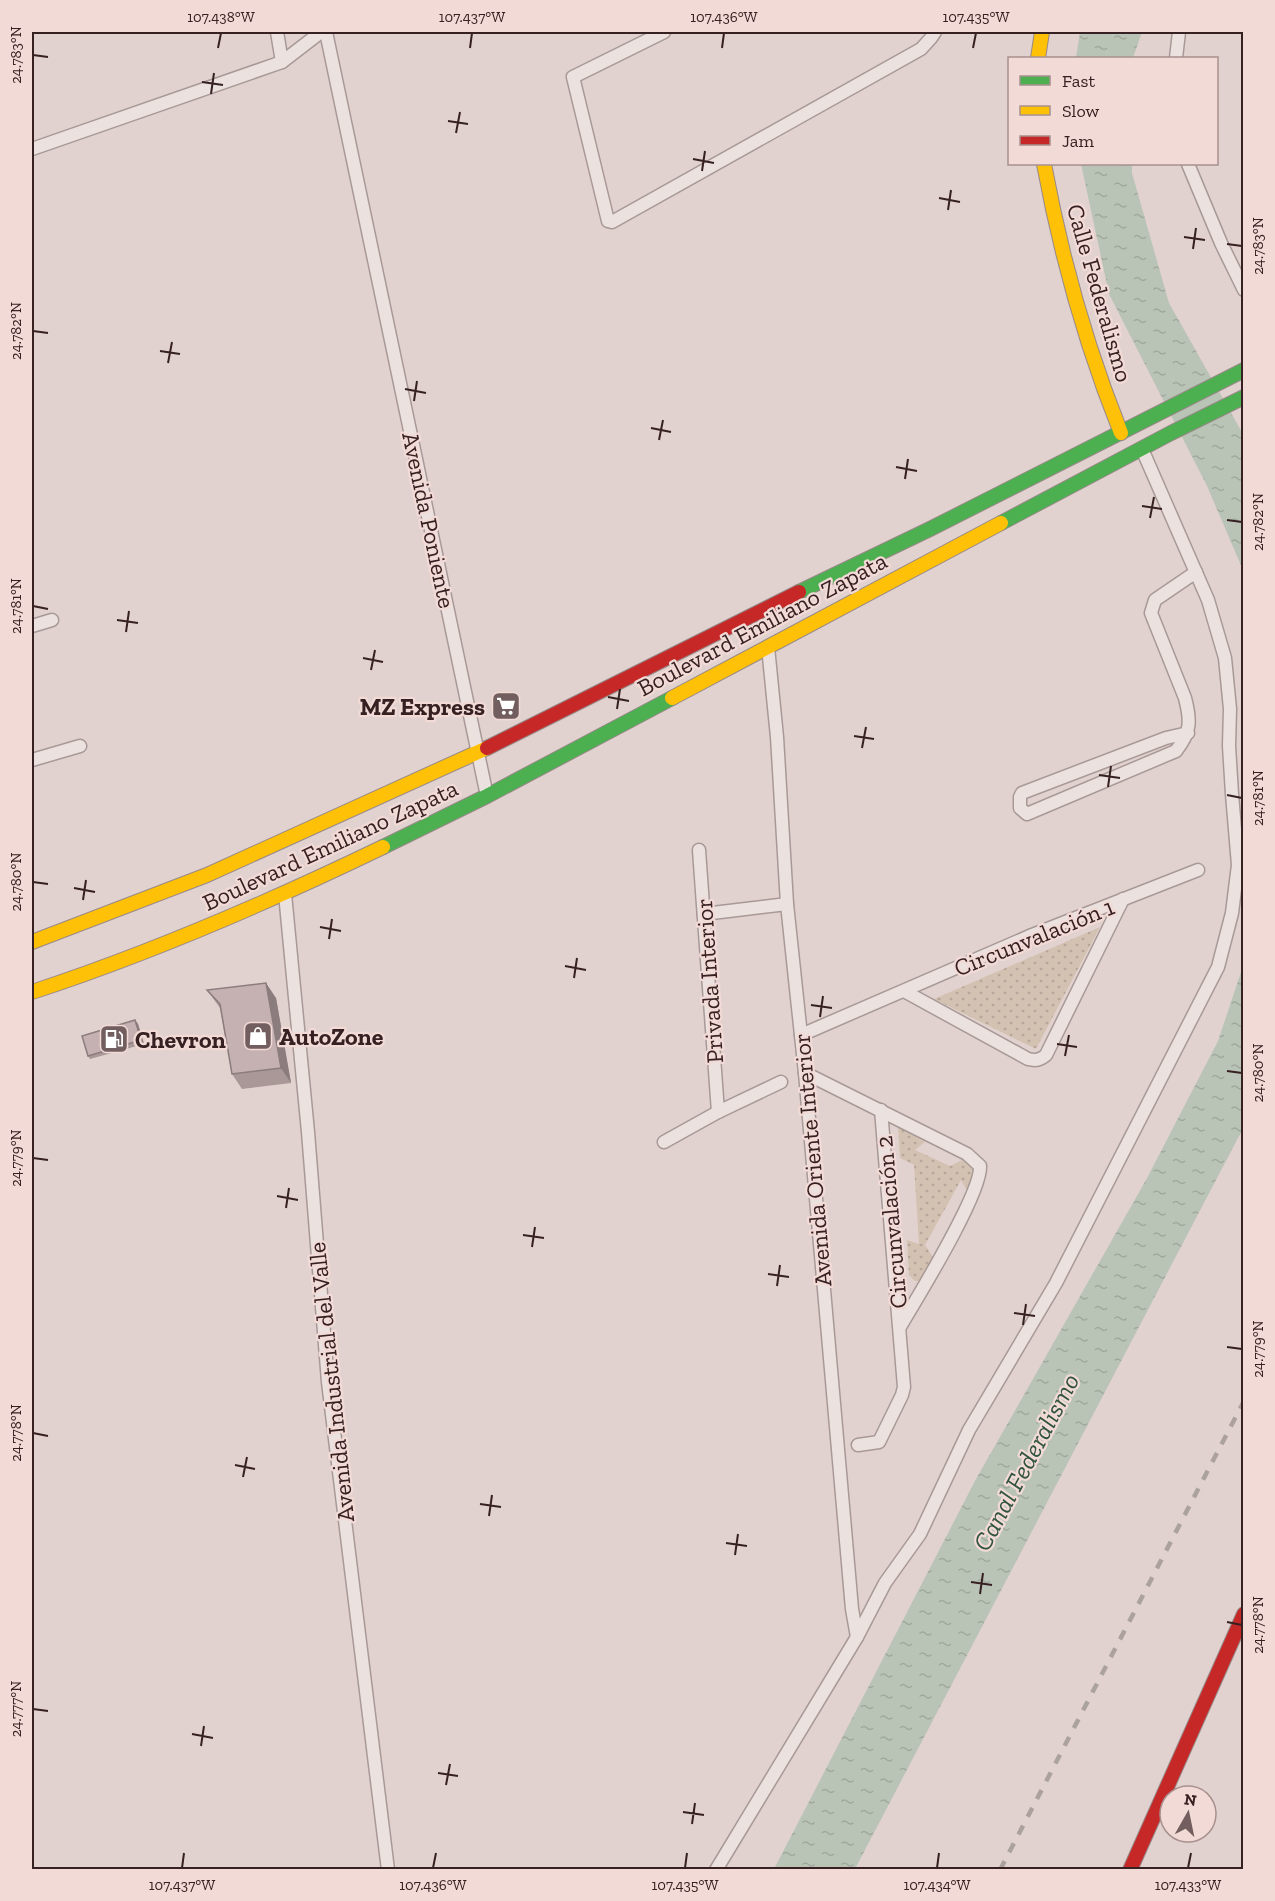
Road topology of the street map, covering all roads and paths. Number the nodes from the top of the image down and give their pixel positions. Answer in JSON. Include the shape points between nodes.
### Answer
{"nodes":[{"id":1,"x":277,"y":32,"type":"edge"},
{"id":2,"x":321,"y":32,"type":"edge"},
{"id":3,"x":326,"y":32,"type":"edge"},
{"id":4,"x":664,"y":32,"type":"edge"},
{"id":5,"x":935,"y":32,"type":"edge"},
{"id":6,"x":1042,"y":32,"type":"edge"},
{"id":7,"x":1179,"y":32,"type":"edge"},
{"id":8,"x":1038,"y":57,"type":"edge"},
{"id":9,"x":1176,"y":57,"type":"edge"},
{"id":10,"x":282,"y":62,"type":"junction"},
{"id":11,"x":32,"y":149,"type":"edge"},
{"id":12,"x":1044,"y":165,"type":"edge"},
{"id":13,"x":1188,"y":165,"type":"edge"},
{"id":14,"x":1244,"y":290,"type":"edge"},
{"id":15,"x":1238,"y":372,"type":"edge"},
{"id":16,"x":1244,"y":397,"type":"edge"},
{"id":17,"x":1121,"y":433,"type":"junction"},
{"id":18,"x":1142,"y":449,"type":"junction"},
{"id":19,"x":1196,"y":572,"type":"junction"},
{"id":20,"x":52,"y":620,"type":"dead end"},
{"id":21,"x":32,"y":626,"type":"edge"},
{"id":22,"x":768,"y":647,"type":"junction"},
{"id":23,"x":1188,"y":733,"type":"junction"},
{"id":24,"x":80,"y":746,"type":"dead end"},
{"id":25,"x":478,"y":753,"type":"junction"},
{"id":26,"x":32,"y":760,"type":"edge"},
{"id":27,"x":1096,"y":766,"type":"junction"},
{"id":28,"x":1105,"y":783,"type":"junction"},
{"id":29,"x":487,"y":796,"type":"junction"},
{"id":30,"x":699,"y":850,"type":"dead end"},
{"id":31,"x":1198,"y":870,"type":"dead end"},
{"id":32,"x":285,"y":894,"type":"junction"},
{"id":33,"x":1123,"y":899,"type":"junction"},
{"id":34,"x":787,"y":904,"type":"junction"},
{"id":35,"x":704,"y":914,"type":"junction"},
{"id":36,"x":32,"y":942,"type":"edge"},
{"id":37,"x":32,"y":992,"type":"edge"},
{"id":38,"x":904,"y":992,"type":"junction"},
{"id":39,"x":801,"y":1035,"type":"junction"},
{"id":40,"x":805,"y":1073,"type":"junction"},
{"id":41,"x":781,"y":1082,"type":"dead end"},
{"id":42,"x":881,"y":1110,"type":"junction"},
{"id":43,"x":718,"y":1112,"type":"junction"},
{"id":44,"x":664,"y":1142,"type":"dead end"},
{"id":45,"x":900,"y":1327,"type":"junction"},
{"id":46,"x":858,"y":1445,"type":"dead end"},
{"id":47,"x":1241,"y":1623,"type":"edge"},
{"id":48,"x":857,"y":1637,"type":"junction"},
{"id":49,"x":388,"y":1869,"type":"edge"},
{"id":50,"x":716,"y":1869,"type":"edge"},
{"id":51,"x":1131,"y":1869,"type":"edge"}],
"edges":[{"from":1,"to":10,"type":"street"},
{"from":2,"to":10,"type":"street"},
{"from":3,"to":25,"type":"street","name":"Avenida Poniente"},
{"from":4,"to":5,"type":"street","via":[[573,77],[608,221],[921,49]]},
{"from":6,"to":8,"type":"main road"},
{"from":7,"to":9,"type":"street"},
{"from":10,"to":11,"type":"street"},
{"from":12,"to":17,"type":"main road","name":"Calle Federalismo","via":[[1053,215],[1080,313]]},
{"from":13,"to":14,"type":"street"},
{"from":15,"to":17,"type":"main road","name":"Boulevard Emiliano Zapata"},
{"from":16,"to":18,"type":"main road","name":"Boulevard Emiliano Zapata"},
{"from":17,"to":25,"type":"main road","name":"Boulevard Emiliano Zapata"},
{"from":18,"to":19,"type":"street"},
{"from":18,"to":22,"type":"main road","name":"Boulevard Emiliano Zapata"},
{"from":19,"to":23,"type":"street","via":[[1155,600],[1151,614],[1185,698]]},
{"from":19,"to":48,"type":"street","via":[[1225,658],[1230,709],[1238,866],[1232,913],[1218,967],[1056,1283],[969,1430],[920,1534],[885,1583]]},
{"from":20,"to":21,"type":"street"},
{"from":22,"to":29,"type":"main road","name":"Boulevard Emiliano Zapata"},
{"from":22,"to":34,"type":"street","name":"Avenida Oriente Interior"},
{"from":23,"to":27,"type":"street"},
{"from":23,"to":28,"type":"street","via":[[1176,752]]},
{"from":24,"to":26,"type":"street"},
{"from":25,"to":29,"type":"street","name":"Avenida Poniente"},
{"from":25,"to":36,"type":"main road","name":"Boulevard Emiliano Zapata","via":[[207,875]]},
{"from":27,"to":28,"type":"street"},
{"from":27,"to":28,"type":"street","via":[[1022,793],[1020,808],[1027,814]]},
{"from":29,"to":32,"type":"main road","name":"Boulevard Emiliano Zapata"},
{"from":30,"to":35,"type":"street","name":"Privada Interior"},
{"from":31,"to":33,"type":"street"},
{"from":32,"to":37,"type":"main road","name":"Boulevard Emiliano Zapata","via":[[153,950]]},
{"from":32,"to":49,"type":"street","name":"Avenida Industrial del Valle","via":[[328,1382]]},
{"from":33,"to":38,"type":"street","name":"Circunvalación 1"},
{"from":33,"to":38,"type":"street","name":"Circunvalación 1","via":[[1041,1059],[1028,1059]]},
{"from":34,"to":35,"type":"street"},
{"from":34,"to":39,"type":"street","name":"Avenida Oriente Interior"},
{"from":35,"to":43,"type":"street","name":"Privada Interior"},
{"from":38,"to":39,"type":"street","name":"Circunvalación 1"},
{"from":39,"to":40,"type":"street","name":"Avenida Oriente Interior"},
{"from":40,"to":42,"type":"street","name":"Circunvalación 2"},
{"from":40,"to":48,"type":"street","name":"Avenida Oriente Interior"},
{"from":41,"to":43,"type":"street"},
{"from":42,"to":45,"type":"street","name":"Circunvalación 2"},
{"from":42,"to":45,"type":"street","name":"Circunvalación 2","via":[[967,1154],[980,1166],[971,1199]]},
{"from":43,"to":44,"type":"street"},
{"from":45,"to":46,"type":"street","via":[[902,1395],[879,1442]]},
{"from":47,"to":51,"type":"main road"},
{"from":48,"to":50,"type":"street"}]}
